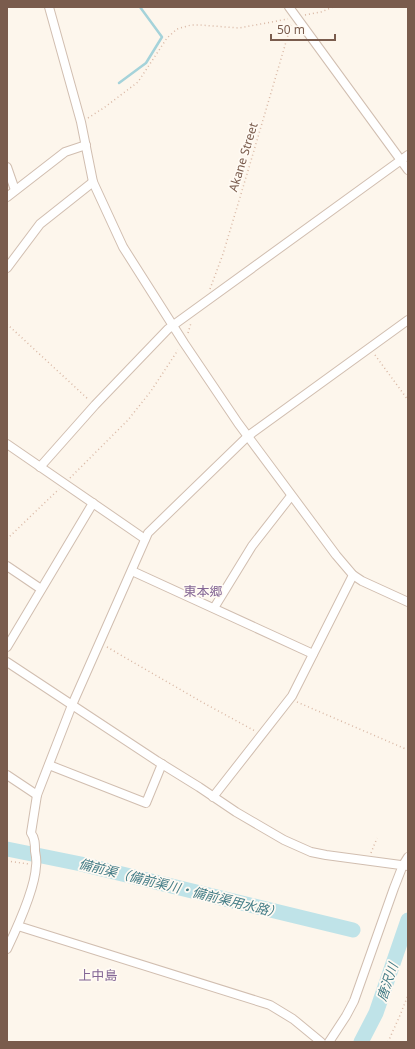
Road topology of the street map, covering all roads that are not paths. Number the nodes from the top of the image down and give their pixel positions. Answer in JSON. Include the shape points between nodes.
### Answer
{"nodes":[{"id":1,"x":49,"y":7,"type":"edge"},
{"id":2,"x":289,"y":7,"type":"edge"},
{"id":3,"x":86,"y":145,"type":"junction"},
{"id":4,"x":408,"y":155,"type":"edge"},
{"id":5,"x":401,"y":160,"type":"junction"},
{"id":6,"x":7,"y":166,"type":"edge"},
{"id":7,"x":408,"y":170,"type":"edge"},
{"id":8,"x":93,"y":182,"type":"junction"},
{"id":9,"x":15,"y":190,"type":"junction"},
{"id":10,"x":7,"y":197,"type":"edge"},
{"id":11,"x":7,"y":268,"type":"edge"},
{"id":12,"x":408,"y":320,"type":"edge"},
{"id":13,"x":173,"y":326,"type":"junction"},
{"id":14,"x":248,"y":436,"type":"junction"},
{"id":15,"x":7,"y":444,"type":"edge"},
{"id":16,"x":40,"y":467,"type":"junction"},
{"id":17,"x":292,"y":496,"type":"junction"},
{"id":18,"x":93,"y":503,"type":"junction"},
{"id":19,"x":145,"y":539,"type":"junction"},
{"id":20,"x":7,"y":566,"type":"edge"},
{"id":21,"x":132,"y":571,"type":"junction"},
{"id":22,"x":353,"y":575,"type":"junction"},
{"id":23,"x":41,"y":589,"type":"junction"},
{"id":24,"x":408,"y":602,"type":"edge"},
{"id":25,"x":214,"y":608,"type":"junction"},
{"id":26,"x":7,"y":647,"type":"edge"},
{"id":27,"x":313,"y":654,"type":"junction"},
{"id":28,"x":7,"y":662,"type":"edge"},
{"id":29,"x":72,"y":705,"type":"junction"},
{"id":30,"x":162,"y":764,"type":"junction"},
{"id":31,"x":49,"y":765,"type":"junction"},
{"id":32,"x":7,"y":775,"type":"edge"},
{"id":33,"x":37,"y":795,"type":"junction"},
{"id":34,"x":213,"y":797,"type":"junction"},
{"id":35,"x":408,"y":857,"type":"edge"},
{"id":36,"x":406,"y":866,"type":"edge"},
{"id":37,"x":18,"y":926,"type":"junction"},
{"id":38,"x":7,"y":949,"type":"edge"},
{"id":39,"x":322,"y":1042,"type":"edge"},
{"id":40,"x":329,"y":1042,"type":"edge"}],
"edges":[{"from":1,"to":3,"type":"street"},
{"from":2,"to":5,"type":"street"},
{"from":3,"to":8,"type":"street"},
{"from":3,"to":9,"type":"street","via":[[65,152]]},
{"from":4,"to":5,"type":"street"},
{"from":5,"to":7,"type":"street"},
{"from":5,"to":13,"type":"street"},
{"from":6,"to":9,"type":"street"},
{"from":8,"to":11,"type":"street","via":[[40,224]]},
{"from":8,"to":13,"type":"street","via":[[123,247]]},
{"from":9,"to":10,"type":"street"},
{"from":12,"to":14,"type":"street"},
{"from":13,"to":14,"type":"street"},
{"from":13,"to":16,"type":"street","via":[[158,338]]},
{"from":14,"to":17,"type":"street"},
{"from":14,"to":19,"type":"street","via":[[148,533]]},
{"from":15,"to":16,"type":"street"},
{"from":16,"to":18,"type":"street"},
{"from":17,"to":22,"type":"street"},
{"from":17,"to":25,"type":"street","via":[[252,546]]},
{"from":18,"to":19,"type":"street"},
{"from":18,"to":23,"type":"street"},
{"from":19,"to":21,"type":"street"},
{"from":20,"to":23,"type":"street"},
{"from":21,"to":25,"type":"street"},
{"from":21,"to":29,"type":"street"},
{"from":22,"to":24,"type":"street"},
{"from":22,"to":27,"type":"street"},
{"from":23,"to":26,"type":"street"},
{"from":25,"to":27,"type":"street"},
{"from":27,"to":34,"type":"street","via":[[290,699]]},
{"from":28,"to":29,"type":"street"},
{"from":29,"to":30,"type":"street"},
{"from":29,"to":31,"type":"street"},
{"from":30,"to":31,"type":"street","via":[[146,803]]},
{"from":30,"to":34,"type":"street"},
{"from":31,"to":33,"type":"street"},
{"from":32,"to":33,"type":"street"},
{"from":33,"to":37,"type":"street","via":[[31,833],[34,837],[36,863],[33,883]]},
{"from":34,"to":36,"type":"street","via":[[259,826],[311,852]]},
{"from":35,"to":36,"type":"street"},
{"from":36,"to":40,"type":"street","via":[[354,1001]]},
{"from":37,"to":38,"type":"street"},
{"from":37,"to":39,"type":"street","via":[[270,1005]]}]}
